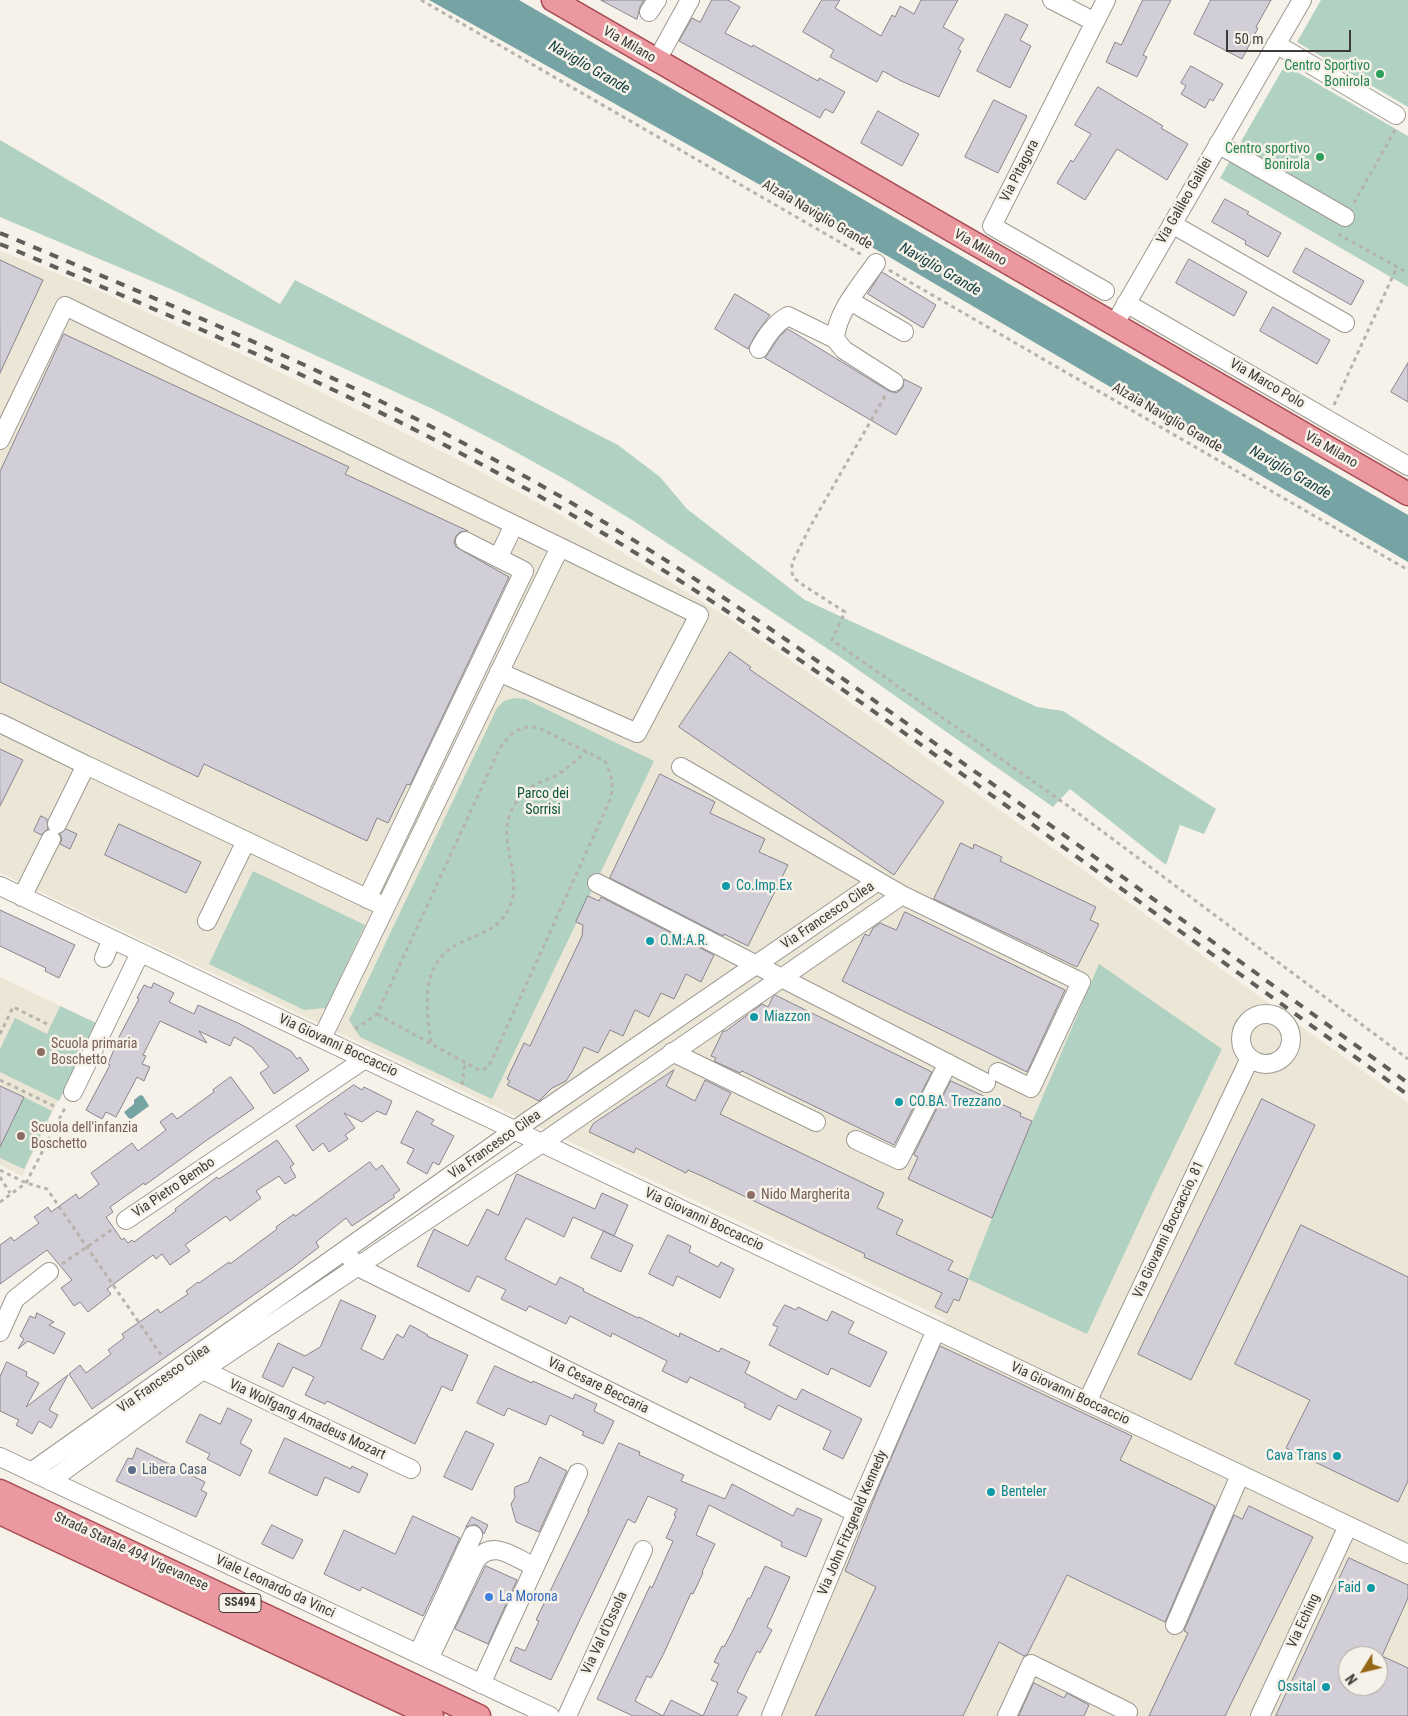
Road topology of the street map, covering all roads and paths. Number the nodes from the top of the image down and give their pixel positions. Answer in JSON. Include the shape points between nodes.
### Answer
{"nodes":[{"id":1,"x":421,"y":0,"type":"edge"},
{"id":2,"x":553,"y":0,"type":"edge"},
{"id":3,"x":690,"y":0,"type":"edge"},
{"id":4,"x":1052,"y":0,"type":"edge"},
{"id":5,"x":1106,"y":0,"type":"edge"},
{"id":6,"x":1302,"y":0,"type":"edge"},
{"id":7,"x":1095,"y":22,"type":"junction"},
{"id":8,"x":1276,"y":44,"type":"junction"},
{"id":9,"x":657,"y":60,"type":"junction"},
{"id":10,"x":1396,"y":121,"type":"joint"},
{"id":11,"x":1218,"y":144,"type":"junction"},
{"id":12,"x":1345,"y":218,"type":"junction"},
{"id":13,"x":1172,"y":224,"type":"junction"},
{"id":14,"x":876,"y":263,"type":"junction"},
{"id":15,"x":1397,"y":267,"type":"junction"},
{"id":16,"x":1408,"y":273,"type":"edge"},
{"id":17,"x":1105,"y":291,"type":"dead end"},
{"id":18,"x":850,"y":300,"type":"junction"},
{"id":19,"x":1126,"y":303,"type":"junction"},
{"id":20,"x":1345,"y":323,"type":"dead end"},
{"id":21,"x":1114,"y":325,"type":"junction"},
{"id":22,"x":904,"y":332,"type":"dead end"},
{"id":23,"x":835,"y":339,"type":"junction"},
{"id":24,"x":759,"y":349,"type":"dead end"},
{"id":25,"x":894,"y":382,"type":"joint"},
{"id":26,"x":1328,"y":420,"type":"junction"},
{"id":27,"x":0,"y":440,"type":"edge"},
{"id":28,"x":1408,"y":466,"type":"edge"},
{"id":29,"x":1408,"y":494,"type":"edge"},
{"id":30,"x":514,"y":525,"type":"junction"},
{"id":31,"x":465,"y":541,"type":"dead end"},
{"id":32,"x":560,"y":547,"type":"junction"},
{"id":33,"x":498,"y":558,"type":"junction"},
{"id":34,"x":1408,"y":570,"type":"edge"},
{"id":35,"x":499,"y":672,"type":"junction"},
{"id":36,"x":0,"y":723,"type":"edge"},
{"id":37,"x":587,"y":752,"type":"junction"},
{"id":38,"x":86,"y":765,"type":"junction"},
{"id":39,"x":681,"y":767,"type":"dead end"},
{"id":40,"x":246,"y":841,"type":"junction"},
{"id":41,"x":878,"y":881,"type":"junction"},
{"id":42,"x":597,"y":883,"type":"dead end"},
{"id":43,"x":0,"y":886,"type":"edge"},
{"id":44,"x":902,"y":896,"type":"junction"},
{"id":45,"x":22,"y":897,"type":"junction"},
{"id":46,"x":367,"y":898,"type":"junction"},
{"id":47,"x":385,"y":907,"type":"junction"},
{"id":48,"x":207,"y":921,"type":"dead end"},
{"id":49,"x":112,"y":939,"type":"junction"},
{"id":50,"x":140,"y":953,"type":"junction"},
{"id":51,"x":104,"y":958,"type":"dead end"},
{"id":52,"x":757,"y":965,"type":"junction"},
{"id":53,"x":781,"y":978,"type":"junction"},
{"id":54,"x":377,"y":1014,"type":"junction"},
{"id":55,"x":51,"y":1026,"type":"dead end"},
{"id":56,"x":355,"y":1030,"type":"dead end"},
{"id":57,"x":0,"y":1034,"type":"edge"},
{"id":58,"x":322,"y":1038,"type":"junction"},
{"id":59,"x":431,"y":1043,"type":"junction"},
{"id":60,"x":672,"y":1052,"type":"junction"},
{"id":61,"x":1250,"y":1058,"type":"dead end"},
{"id":62,"x":365,"y":1059,"type":"junction"},
{"id":63,"x":1408,"y":1059,"type":"edge"},
{"id":64,"x":465,"y":1063,"type":"junction"},
{"id":65,"x":948,"y":1064,"type":"junction"},
{"id":66,"x":0,"y":1080,"type":"edge"},
{"id":67,"x":462,"y":1085,"type":"dead end"},
{"id":68,"x":74,"y":1092,"type":"joint"},
{"id":69,"x":56,"y":1107,"type":"dead end"},
{"id":70,"x":816,"y":1122,"type":"dead end"},
{"id":71,"x":515,"y":1130,"type":"junction"},
{"id":72,"x":856,"y":1140,"type":"dead end"},
{"id":73,"x":542,"y":1143,"type":"junction"},
{"id":74,"x":0,"y":1170,"type":"edge"},
{"id":75,"x":0,"y":1177,"type":"edge"},
{"id":76,"x":26,"y":1183,"type":"junction"},
{"id":77,"x":10,"y":1193,"type":"junction"},
{"id":78,"x":0,"y":1202,"type":"edge"},
{"id":79,"x":126,"y":1220,"type":"joint"},
{"id":80,"x":87,"y":1247,"type":"junction"},
{"id":81,"x":345,"y":1251,"type":"junction"},
{"id":82,"x":358,"y":1267,"type":"junction"},
{"id":83,"x":49,"y":1272,"type":"joint"},
{"id":84,"x":936,"y":1330,"type":"junction"},
{"id":85,"x":0,"y":1332,"type":"edge"},
{"id":86,"x":203,"y":1370,"type":"junction"},
{"id":87,"x":173,"y":1372,"type":"junction"},
{"id":88,"x":1087,"y":1402,"type":"junction"},
{"id":89,"x":0,"y":1457,"type":"edge"},
{"id":90,"x":410,"y":1469,"type":"dead end"},
{"id":91,"x":31,"y":1472,"type":"junction"},
{"id":92,"x":578,"y":1473,"type":"dead end"},
{"id":93,"x":1240,"y":1474,"type":"junction"},
{"id":94,"x":50,"y":1481,"type":"junction"},
{"id":95,"x":0,"y":1491,"type":"edge"},
{"id":96,"x":0,"y":1512,"type":"edge"},
{"id":97,"x":856,"y":1513,"type":"junction"},
{"id":98,"x":1348,"y":1526,"type":"junction"},
{"id":99,"x":473,"y":1535,"type":"dead end"},
{"id":100,"x":643,"y":1550,"type":"dead end"},
{"id":101,"x":1408,"y":1554,"type":"edge"},
{"id":102,"x":529,"y":1564,"type":"dead end"},
{"id":103,"x":1175,"y":1625,"type":"dead end"},
{"id":104,"x":423,"y":1656,"type":"junction"},
{"id":105,"x":481,"y":1684,"type":"junction"},
{"id":106,"x":432,"y":1716,"type":"edge"},
{"id":107,"x":480,"y":1716,"type":"edge"},
{"id":108,"x":550,"y":1716,"type":"edge"},
{"id":109,"x":567,"y":1716,"type":"edge"},
{"id":110,"x":771,"y":1716,"type":"edge"},
{"id":111,"x":1007,"y":1716,"type":"edge"},
{"id":112,"x":1126,"y":1716,"type":"edge"},
{"id":113,"x":1260,"y":1716,"type":"edge"}],
"edges":[{"from":1,"to":14,"type":"path","name":"Alzaia Naviglio Grande"},
{"from":2,"to":9,"type":"main road","name":"Via Milano"},
{"from":3,"to":9,"type":"street"},
{"from":4,"to":7,"type":"street"},
{"from":5,"to":7,"type":"street","name":"Via Pitagora"},
{"from":6,"to":8,"type":"street","name":"Via Galileo Galilei"},
{"from":7,"to":17,"type":"street","name":"Via Pitagora","via":[[992,226]]},
{"from":8,"to":10,"type":"street"},
{"from":8,"to":11,"type":"street","name":"Via Galileo Galilei"},
{"from":9,"to":21,"type":"main road","name":"Via Milano"},
{"from":10,"to":12,"type":"path"},
{"from":11,"to":12,"type":"street"},
{"from":11,"to":13,"type":"street","name":"Via Galileo Galilei"},
{"from":12,"to":15,"type":"path","via":[[1337,232]]},
{"from":13,"to":19,"type":"street","name":"Via Galileo Galilei"},
{"from":13,"to":20,"type":"street"},
{"from":14,"to":18,"type":"street"},
{"from":14,"to":34,"type":"path","name":"Alzaia Naviglio Grande"},
{"from":15,"to":16,"type":"path"},
{"from":15,"to":26,"type":"path"},
{"from":18,"to":22,"type":"street"},
{"from":18,"to":23,"type":"street","via":[[836,327]]},
{"from":19,"to":21,"type":"street","name":"Via Galileo Galilei"},
{"from":19,"to":26,"type":"street","name":"Via Marco Polo"},
{"from":21,"to":29,"type":"main road","name":"Via Milano"},
{"from":23,"to":24,"type":"street","via":[[788,316],[780,320]]},
{"from":23,"to":25,"type":"street","via":[[844,350]]},
{"from":25,"to":63,"type":"path","via":[[792,563],[794,578],[845,612],[832,640],[1071,808]]},
{"from":26,"to":28,"type":"street","name":"Via Marco Polo"},
{"from":27,"to":30,"type":"street","via":[[65,306]]},
{"from":30,"to":32,"type":"street"},
{"from":30,"to":33,"type":"street"},
{"from":31,"to":33,"type":"street"},
{"from":32,"to":35,"type":"street"},
{"from":32,"to":35,"type":"street","via":[[698,615],[637,733]]},
{"from":33,"to":46,"type":"street","via":[[524,571]]},
{"from":35,"to":47,"type":"street"},
{"from":36,"to":38,"type":"street"},
{"from":37,"to":54,"type":"path","via":[[530,725],[518,729],[504,741]]},
{"from":37,"to":59,"type":"path","via":[[556,775],[531,787],[509,816],[506,830],[514,887],[509,907],[500,923],[457,944],[442,956],[430,976],[427,1014]]},
{"from":37,"to":64,"type":"path","via":[[605,761],[610,771],[613,782],[610,800],[490,1064],[482,1070]]},
{"from":38,"to":40,"type":"street"},
{"from":38,"to":45,"type":"street"},
{"from":39,"to":41,"type":"street"},
{"from":40,"to":46,"type":"street"},
{"from":40,"to":48,"type":"street"},
{"from":41,"to":44,"type":"street","name":"Via Francesco Cilea"},
{"from":41,"to":52,"type":"street","name":"Via Francesco Cilea"},
{"from":42,"to":52,"type":"street"},
{"from":43,"to":45,"type":"street","name":"Via Giovanni Boccaccio"},
{"from":44,"to":53,"type":"street","name":"Via Francesco Cilea"},
{"from":44,"to":65,"type":"street","via":[[1081,982],[1031,1088]]},
{"from":45,"to":49,"type":"street","name":"Via Giovanni Boccaccio"},
{"from":46,"to":47,"type":"street"},
{"from":47,"to":58,"type":"street"},
{"from":49,"to":50,"type":"street","name":"Via Giovanni Boccaccio"},
{"from":49,"to":51,"type":"street"},
{"from":50,"to":58,"type":"street","name":"Via Giovanni Boccaccio"},
{"from":50,"to":68,"type":"street"},
{"from":52,"to":53,"type":"street"},
{"from":52,"to":71,"type":"street","name":"Via Francesco Cilea"},
{"from":53,"to":60,"type":"street","name":"Via Francesco Cilea"},
{"from":53,"to":65,"type":"street"},
{"from":54,"to":56,"type":"path"},
{"from":54,"to":59,"type":"path"},
{"from":55,"to":57,"type":"path","via":[[13,1007]]},
{"from":58,"to":62,"type":"street","name":"Via Giovanni Boccaccio"},
{"from":59,"to":64,"type":"path"},
{"from":60,"to":70,"type":"street"},
{"from":60,"to":73,"type":"street","name":"Via Francesco Cilea"},
{"from":61,"to":88,"type":"street","name":"Via Giovanni Boccaccio, 81"},
{"from":62,"to":71,"type":"street","name":"Via Giovanni Boccaccio"},
{"from":62,"to":79,"type":"street","name":"Via Pietro Bembo"},
{"from":64,"to":67,"type":"path"},
{"from":65,"to":72,"type":"street","via":[[899,1160]]},
{"from":66,"to":69,"type":"path"},
{"from":68,"to":76,"type":"path"},
{"from":71,"to":73,"type":"street","name":"Via Giovanni Boccaccio"},
{"from":71,"to":81,"type":"street","name":"Via Francesco Cilea"},
{"from":73,"to":82,"type":"street","name":"Via Francesco Cilea"},
{"from":73,"to":84,"type":"street","name":"Via Giovanni Boccaccio"},
{"from":74,"to":76,"type":"path"},
{"from":75,"to":77,"type":"path"},
{"from":76,"to":77,"type":"path"},
{"from":76,"to":80,"type":"path","via":[[47,1189]]},
{"from":77,"to":78,"type":"path"},
{"from":79,"to":80,"type":"path","name":"Via Pietro Bembo"},
{"from":80,"to":83,"type":"path","name":"Via Pietro Bembo"},
{"from":80,"to":87,"type":"path"},
{"from":81,"to":82,"type":"street","name":"Via Cesare Beccaria"},
{"from":81,"to":87,"type":"street","name":"Via Francesco Cilea"},
{"from":82,"to":86,"type":"street","name":"Via Francesco Cilea"},
{"from":82,"to":97,"type":"street","name":"Via Cesare Beccaria"},
{"from":83,"to":85,"type":"street","via":[[15,1300]]},
{"from":84,"to":88,"type":"street","name":"Via Giovanni Boccaccio"},
{"from":84,"to":97,"type":"street","name":"Via John Fitzgerald Kennedy"},
{"from":86,"to":90,"type":"street","name":"Via Wolfgang Amadeus Mozart"},
{"from":86,"to":94,"type":"street","name":"Via Francesco Cilea"},
{"from":87,"to":91,"type":"street","name":"Via Francesco Cilea"},
{"from":88,"to":93,"type":"street","name":"Via Giovanni Boccaccio"},
{"from":89,"to":91,"type":"street","name":"Viale Leonardo da Vinci"},
{"from":91,"to":94,"type":"street","name":"Viale Leonardo da Vinci"},
{"from":92,"to":105,"type":"street"},
{"from":93,"to":98,"type":"street","name":"Via Giovanni Boccaccio"},
{"from":93,"to":103,"type":"street"},
{"from":94,"to":104,"type":"street","name":"Viale Leonardo da Vinci"},
{"from":95,"to":107,"type":"main road","name":"Strada Statale 494 Vigevanese","number":"SS494"},
{"from":96,"to":106,"type":"main road","name":"Strada Statale 494 Vigevanese","number":"SS494"},
{"from":97,"to":110,"type":"street","name":"Via John Fitzgerald Kennedy"},
{"from":98,"to":101,"type":"street","name":"Via Giovanni Boccaccio"},
{"from":98,"to":113,"type":"street","name":"Via Eching"},
{"from":99,"to":104,"type":"street"},
{"from":100,"to":109,"type":"street","name":"Via Val d'Ossola"},
{"from":102,"to":104,"type":"street","via":[[504,1551],[490,1549],[482,1553]]},
{"from":104,"to":105,"type":"street","name":"Viale Leonardo da Vinci"},
{"from":105,"to":108,"type":"street","name":"Viale Leonardo da Vinci"},
{"from":111,"to":112,"type":"street","via":[[1031,1664],[1128,1712]]}]}
